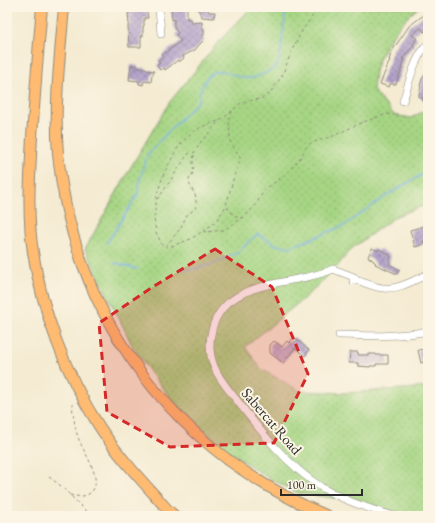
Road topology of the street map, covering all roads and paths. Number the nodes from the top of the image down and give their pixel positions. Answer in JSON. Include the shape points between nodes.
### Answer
{"nodes":[{"id":1,"x":35,"y":7,"type":"edge"},
{"id":2,"x":42,"y":7,"type":"edge"},
{"id":3,"x":64,"y":7,"type":"edge"},
{"id":4,"x":159,"y":7,"type":"edge"},
{"id":5,"x":319,"y":7,"type":"edge"},
{"id":6,"x":161,"y":34,"type":"dead end"},
{"id":7,"x":428,"y":44,"type":"edge"},
{"id":8,"x":35,"y":90,"type":"junction"},
{"id":9,"x":403,"y":101,"type":"dead end"},
{"id":10,"x":232,"y":111,"type":"junction"},
{"id":11,"x":394,"y":115,"type":"dead end"},
{"id":12,"x":221,"y":120,"type":"junction"},
{"id":13,"x":195,"y":152,"type":"junction"},
{"id":14,"x":156,"y":199,"type":"junction"},
{"id":15,"x":226,"y":206,"type":"junction"},
{"id":16,"x":244,"y":217,"type":"junction"},
{"id":17,"x":202,"y":231,"type":"junction"},
{"id":18,"x":165,"y":247,"type":"junction"},
{"id":19,"x":428,"y":274,"type":"edge"},
{"id":20,"x":428,"y":332,"type":"edge"},
{"id":21,"x":338,"y":335,"type":"dead end"},
{"id":22,"x":79,"y":393,"type":"junction"},
{"id":23,"x":49,"y":477,"type":"dead end"},
{"id":24,"x":70,"y":495,"type":"junction"},
{"id":25,"x":94,"y":516,"type":"edge"},
{"id":26,"x":175,"y":516,"type":"edge"},
{"id":27,"x":328,"y":516,"type":"edge"},
{"id":28,"x":394,"y":516,"type":"edge"}],
"edges":[{"from":1,"to":8,"type":"highway"},
{"from":2,"to":8,"type":"highway"},
{"from":3,"to":27,"type":"highway","via":[[57,118],[62,186],[69,221],[80,254],[106,317],[136,366],[195,433],[256,480]]},
{"from":4,"to":6,"type":"street"},
{"from":5,"to":10,"type":"path","via":[[303,29],[282,76],[269,94],[264,98],[240,103]]},
{"from":7,"to":9,"type":"street","via":[[416,61]]},
{"from":8,"to":22,"type":"highway","via":[[29,206],[33,251],[40,290],[51,326]]},
{"from":10,"to":12,"type":"path"},
{"from":10,"to":15,"type":"path","via":[[229,119],[230,141],[240,161]]},
{"from":11,"to":16,"type":"path","via":[[387,114],[363,122],[311,143],[284,176],[265,189],[255,206]]},
{"from":12,"to":13,"type":"path"},
{"from":12,"to":14,"type":"path","via":[[201,127],[176,149],[164,173]]},
{"from":13,"to":14,"type":"path","via":[[188,154]]},
{"from":13,"to":18,"type":"path","via":[[194,170],[189,183],[196,197],[196,208],[187,215],[180,229]]},
{"from":14,"to":18,"type":"path","via":[[156,232]]},
{"from":15,"to":16,"type":"path","via":[[239,218]]},
{"from":15,"to":17,"type":"path","via":[[216,222]]},
{"from":16,"to":17,"type":"path","via":[[224,230]]},
{"from":17,"to":18,"type":"path","via":[[191,239]]},
{"from":19,"to":28,"type":"street","name":"Sabercat Road","via":[[398,287],[383,288],[353,281],[331,270],[243,292],[231,300],[215,320],[209,346],[214,368],[220,379],[288,461],[305,476],[338,496]]},
{"from":20,"to":21,"type":"street","via":[[376,336]]},
{"from":22,"to":24,"type":"path","via":[[72,404],[77,437],[93,470],[96,483],[87,495]]},
{"from":22,"to":26,"type":"highway","via":[[121,457]]},
{"from":23,"to":24,"type":"path"},
{"from":24,"to":25,"type":"path"}]}
